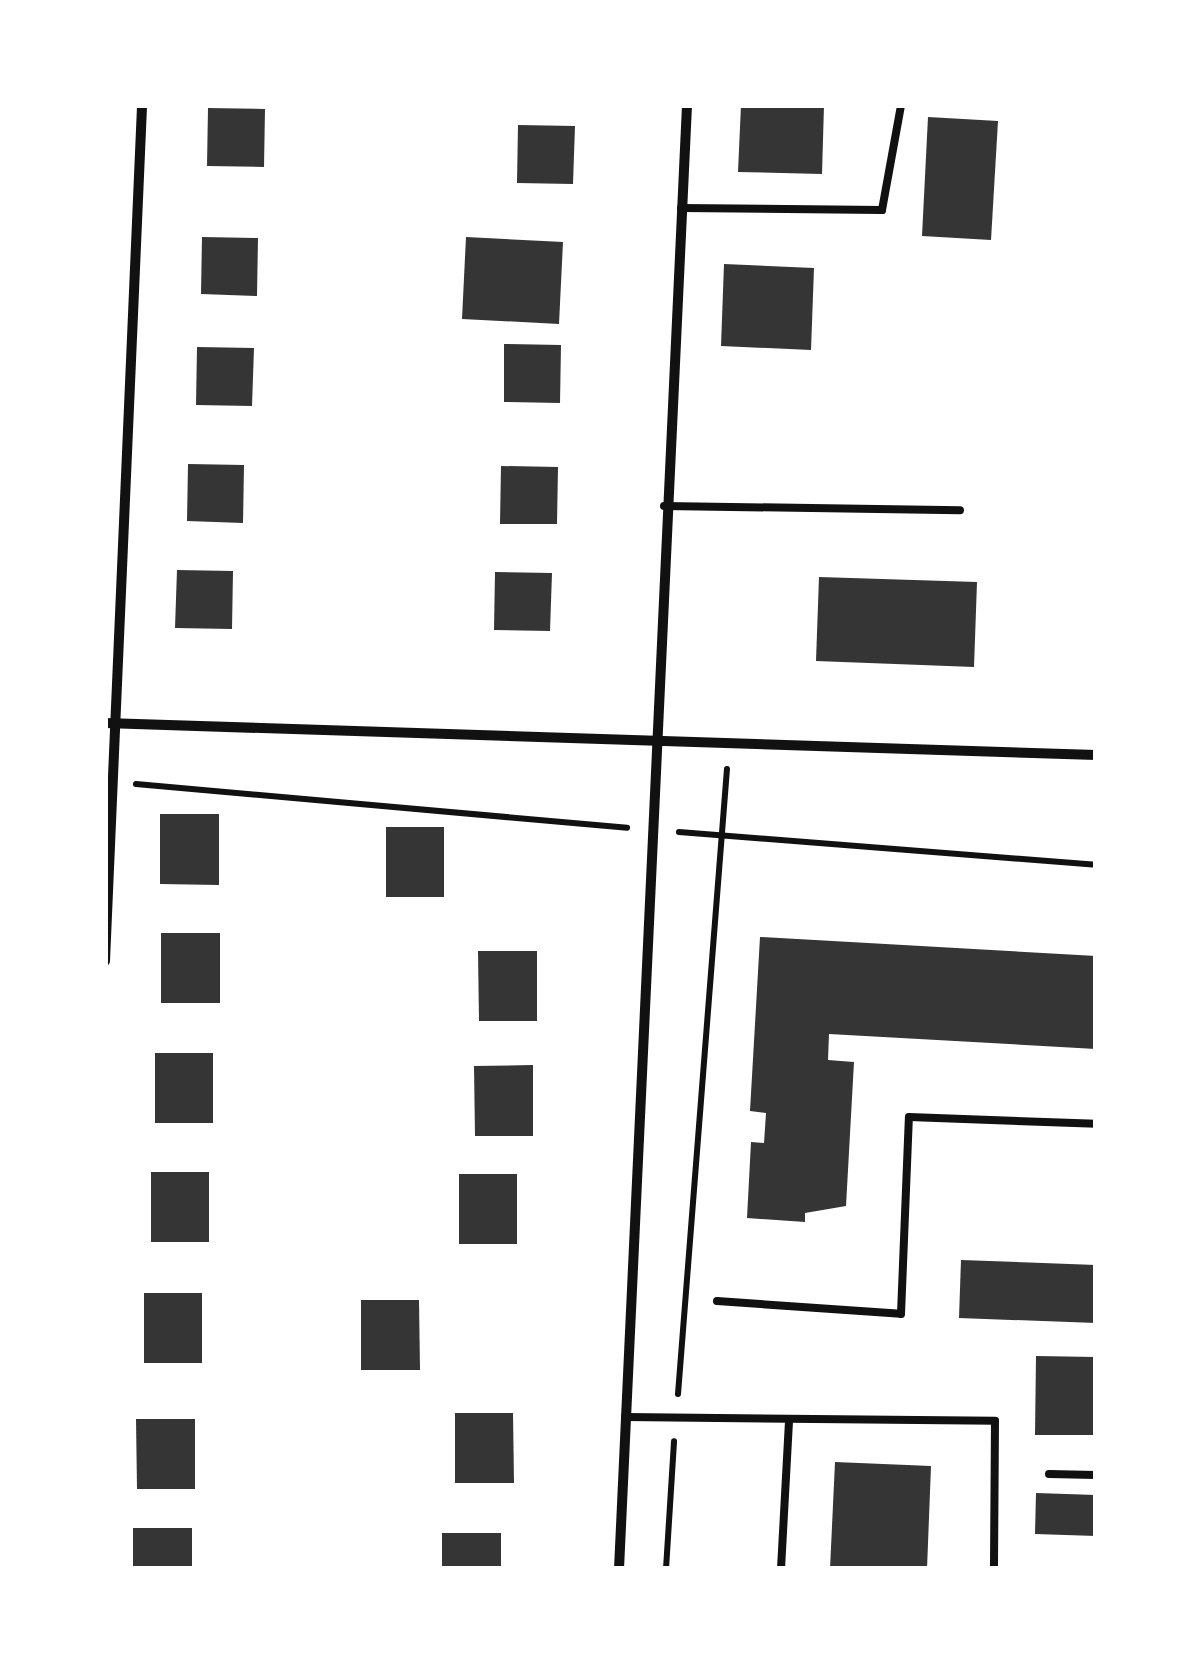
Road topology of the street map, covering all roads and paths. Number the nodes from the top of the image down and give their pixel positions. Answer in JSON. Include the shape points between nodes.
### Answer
{"nodes":[{"id":1,"x":142,"y":105,"type":"edge"},
{"id":2,"x":687,"y":105,"type":"edge"},
{"id":3,"x":900,"y":105,"type":"edge"},
{"id":4,"x":681,"y":208,"type":"junction"},
{"id":5,"x":664,"y":506,"type":"junction"},
{"id":6,"x":960,"y":510,"type":"dead end"},
{"id":7,"x":110,"y":723,"type":"edge"},
{"id":8,"x":651,"y":740,"type":"junction"},
{"id":9,"x":728,"y":742,"type":"junction"},
{"id":10,"x":1096,"y":755,"type":"edge"},
{"id":11,"x":113,"y":782,"type":"junction"},
{"id":12,"x":649,"y":830,"type":"junction"},
{"id":13,"x":724,"y":836,"type":"junction"},
{"id":14,"x":1096,"y":864,"type":"edge"},
{"id":15,"x":105,"y":962,"type":"edge"},
{"id":16,"x":1096,"y":1124,"type":"edge"},
{"id":17,"x":717,"y":1301,"type":"dead end"},
{"id":18,"x":624,"y":1417,"type":"junction"},
{"id":19,"x":676,"y":1418,"type":"junction"},
{"id":20,"x":789,"y":1424,"type":"junction"},
{"id":21,"x":1049,"y":1474,"type":"dead end"},
{"id":22,"x":1096,"y":1476,"type":"edge"},
{"id":23,"x":619,"y":1569,"type":"edge"},
{"id":24,"x":666,"y":1569,"type":"edge"},
{"id":25,"x":781,"y":1569,"type":"edge"},
{"id":26,"x":994,"y":1569,"type":"edge"}],
"edges":[{"from":1,"to":7,"type":"street"},
{"from":2,"to":4,"type":"street"},
{"from":3,"to":4,"type":"lane","via":[[882,210]]},
{"from":4,"to":5,"type":"street"},
{"from":5,"to":6,"type":"lane"},
{"from":5,"to":8,"type":"street"},
{"from":7,"to":8,"type":"street"},
{"from":7,"to":11,"type":"street"},
{"from":8,"to":9,"type":"street"},
{"from":8,"to":12,"type":"street"},
{"from":9,"to":10,"type":"street"},
{"from":9,"to":13,"type":"path"},
{"from":11,"to":12,"type":"path"},
{"from":11,"to":15,"type":"street"},
{"from":12,"to":13,"type":"path"},
{"from":12,"to":18,"type":"street"},
{"from":13,"to":14,"type":"path"},
{"from":13,"to":19,"type":"path"},
{"from":16,"to":17,"type":"lane","via":[[909,1117],[902,1314]]},
{"from":18,"to":19,"type":"lane"},
{"from":18,"to":23,"type":"street"},
{"from":19,"to":20,"type":"lane"},
{"from":19,"to":24,"type":"path"},
{"from":20,"to":25,"type":"lane"},
{"from":20,"to":26,"type":"lane","via":[[995,1420]]},
{"from":21,"to":22,"type":"lane"}]}
